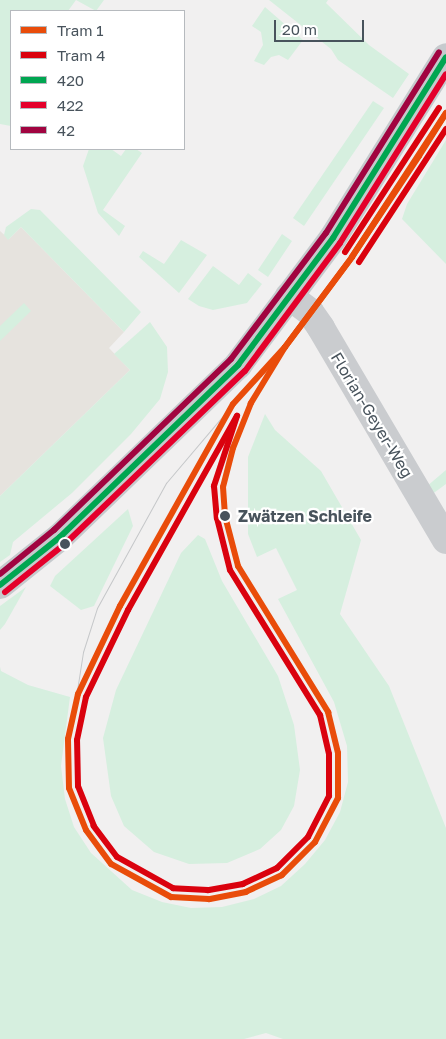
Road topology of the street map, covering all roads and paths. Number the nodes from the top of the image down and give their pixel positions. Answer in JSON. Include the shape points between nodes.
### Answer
{"nodes":[{"id":1,"x":446,"y":57,"type":"edge"},
{"id":2,"x":289,"y":296,"type":"junction"},
{"id":3,"x":446,"y":540,"type":"edge"},
{"id":4,"x":0,"y":585,"type":"edge"}],
"edges":[{"from":1,"to":2,"type":"main road","via":[[332,238]]},
{"from":2,"to":3,"type":"street","name":"Florian-Geyer-Weg","via":[[310,312],[321,328]]},
{"from":2,"to":4,"type":"main road","via":[[238,365],[34,560]]}]}
